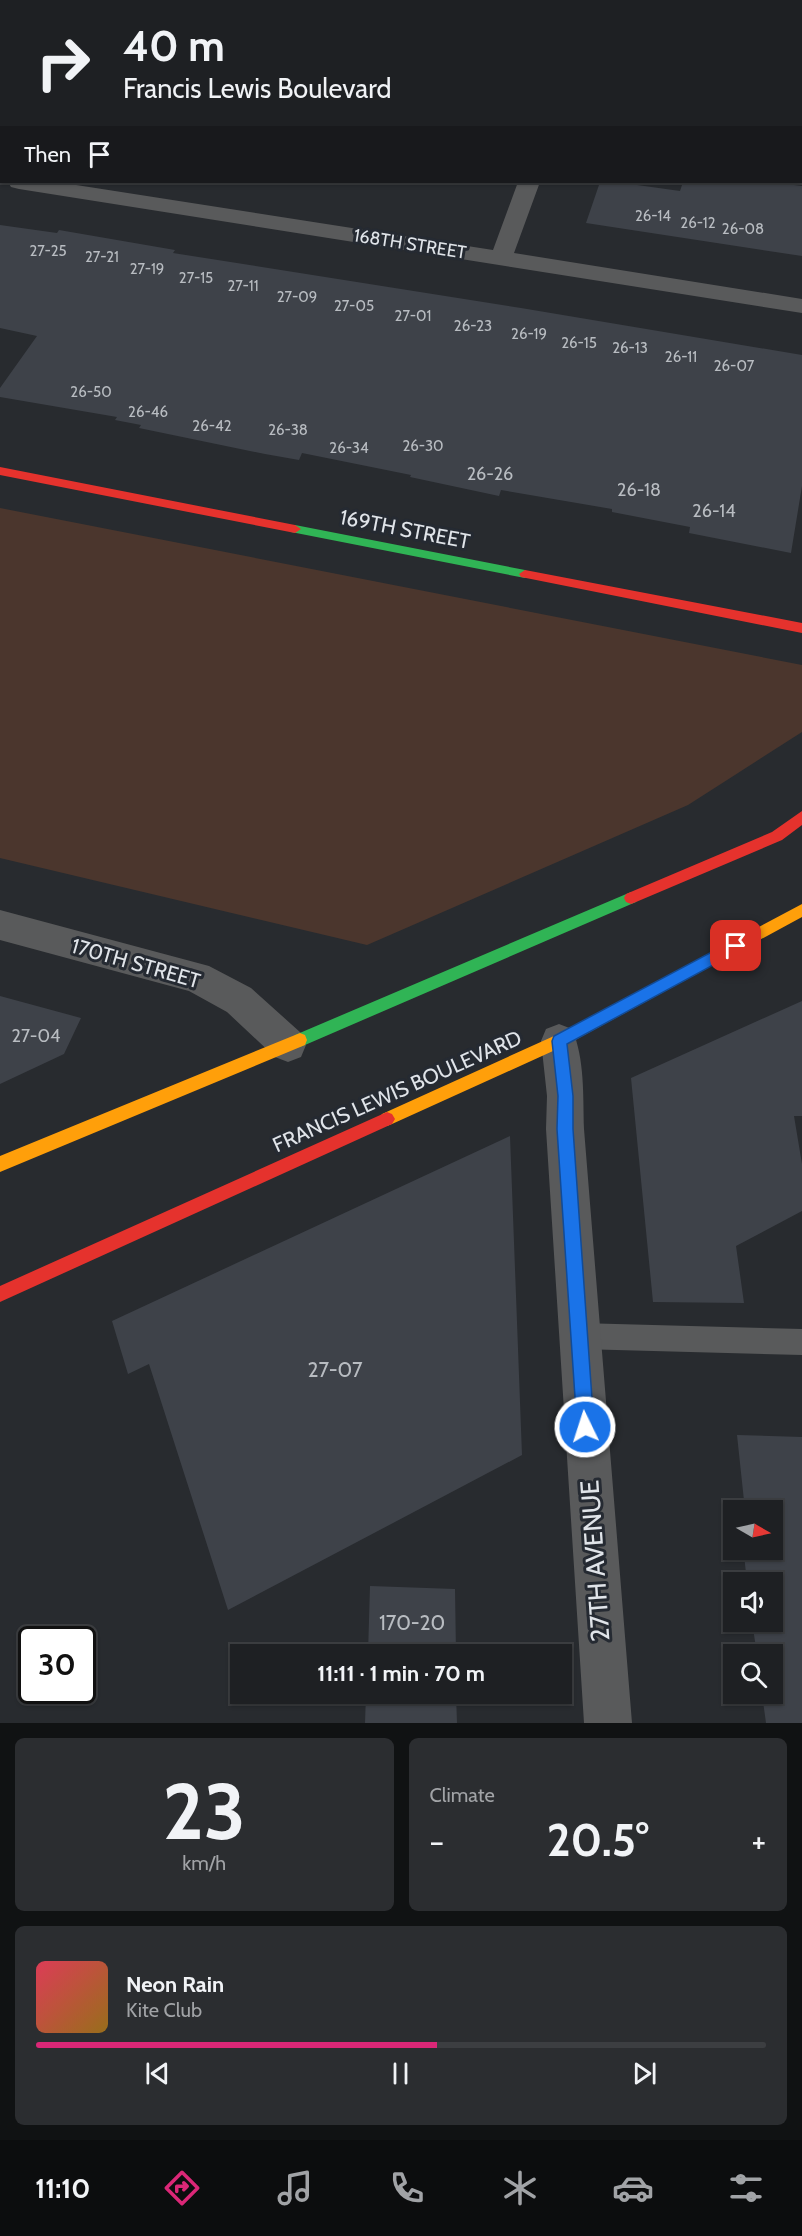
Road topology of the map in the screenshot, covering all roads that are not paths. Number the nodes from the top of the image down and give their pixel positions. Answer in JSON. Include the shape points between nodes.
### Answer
{"nodes":[{"id":1,"x":25,"y":183,"type":"edge"},
{"id":2,"x":529,"y":183,"type":"edge"},
{"id":3,"x":501,"y":258,"type":"junction"},
{"id":4,"x":802,"y":306,"type":"edge"},
{"id":5,"x":0,"y":471,"type":"edge"},
{"id":6,"x":802,"y":628,"type":"edge"},
{"id":7,"x":802,"y":817,"type":"edge"},
{"id":8,"x":802,"y":910,"type":"edge"},
{"id":9,"x":0,"y":925,"type":"edge"},
{"id":10,"x":559,"y":1041,"type":"junction"},
{"id":11,"x":288,"y":1045,"type":"junction"},
{"id":12,"x":0,"y":1164,"type":"edge"},
{"id":13,"x":0,"y":1293,"type":"edge"},
{"id":14,"x":579,"y":1336,"type":"junction"},
{"id":15,"x":802,"y":1342,"type":"edge"},
{"id":16,"x":608,"y":1723,"type":"edge"}],
"edges":[{"from":1,"to":3,"type":"street","name":"168TH STREET"},
{"from":2,"to":3,"type":"street"},
{"from":3,"to":4,"type":"street","name":"168TH STREET"},
{"from":5,"to":6,"type":"main road","name":"169TH STREET"},
{"from":7,"to":11,"type":"main road","via":[[777,836]]},
{"from":8,"to":10,"type":"main road","name":"FRANCIS LEWIS BOULEVARD"},
{"from":9,"to":11,"type":"street","name":"170TH STREET","via":[[197,976],[239,1000]]},
{"from":10,"to":13,"type":"main road","name":"FRANCIS LEWIS BOULEVARD"},
{"from":10,"to":14,"type":"street","name":"27TH AVENUE"},
{"from":11,"to":12,"type":"main road"},
{"from":14,"to":15,"type":"lane"},
{"from":14,"to":16,"type":"street","name":"27TH AVENUE"}]}
